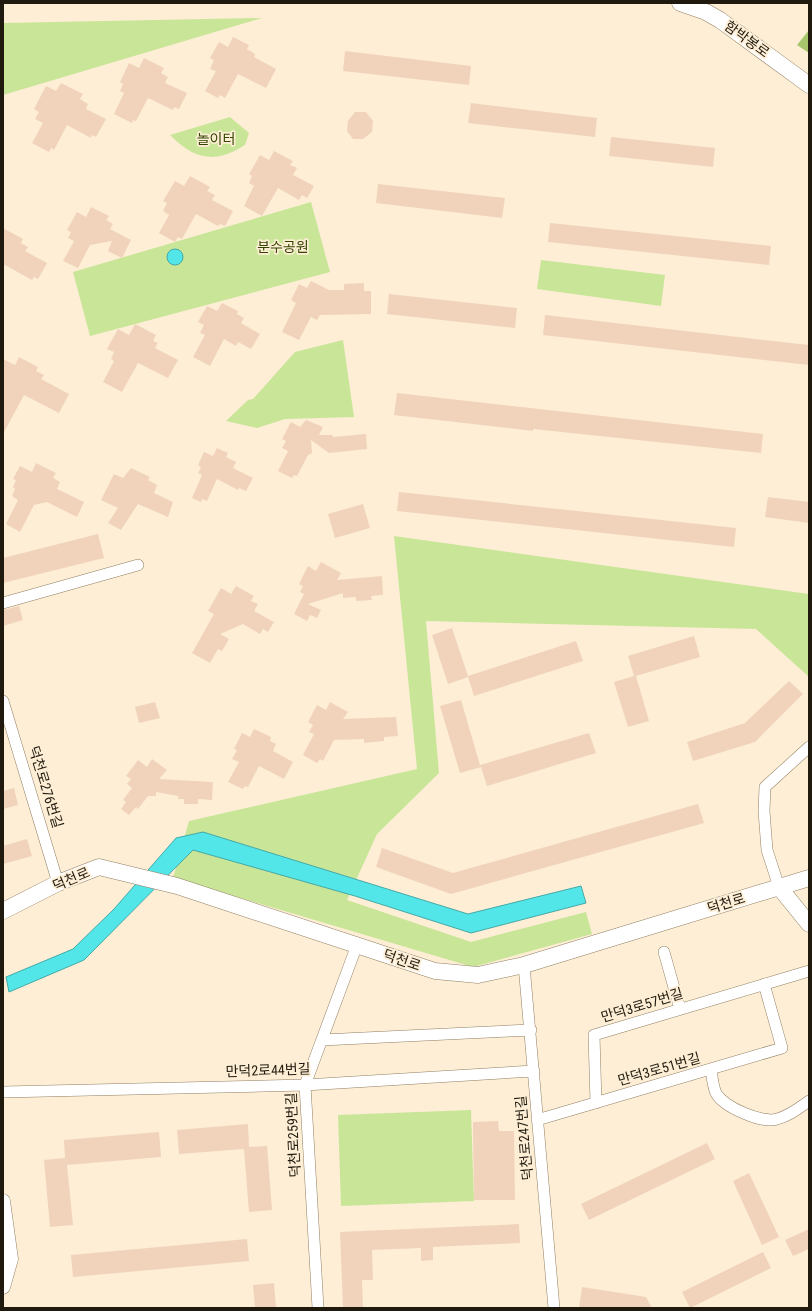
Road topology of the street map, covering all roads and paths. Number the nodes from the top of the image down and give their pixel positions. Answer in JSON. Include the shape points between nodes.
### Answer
{"nodes":[{"id":1,"x":680,"y":3,"type":"edge"},
{"id":2,"x":809,"y":85,"type":"edge"},
{"id":3,"x":138,"y":565,"type":"dead end"},
{"id":4,"x":3,"y":603,"type":"edge"},
{"id":5,"x":3,"y":701,"type":"edge"},
{"id":6,"x":809,"y":747,"type":"edge"},
{"id":7,"x":809,"y":878,"type":"edge"},
{"id":8,"x":58,"y":883,"type":"junction"},
{"id":9,"x":779,"y":886,"type":"junction"},
{"id":10,"x":3,"y":911,"type":"edge"},
{"id":11,"x":809,"y":924,"type":"edge"},
{"id":12,"x":357,"y":945,"type":"junction"},
{"id":13,"x":664,"y":952,"type":"dead end"},
{"id":14,"x":524,"y":965,"type":"junction"},
{"id":15,"x":809,"y":971,"type":"edge"},
{"id":16,"x":764,"y":984,"type":"junction"},
{"id":17,"x":680,"y":1009,"type":"junction"},
{"id":18,"x":531,"y":1030,"type":"junction"},
{"id":19,"x":322,"y":1040,"type":"junction"},
{"id":20,"x":711,"y":1069,"type":"junction"},
{"id":21,"x":534,"y":1071,"type":"junction"},
{"id":22,"x":305,"y":1085,"type":"junction"},
{"id":23,"x":3,"y":1092,"type":"edge"},
{"id":24,"x":809,"y":1101,"type":"edge"},
{"id":25,"x":596,"y":1103,"type":"junction"},
{"id":26,"x":537,"y":1120,"type":"junction"},
{"id":27,"x":3,"y":1201,"type":"edge"},
{"id":28,"x":3,"y":1287,"type":"edge"},
{"id":29,"x":318,"y":1308,"type":"edge"},
{"id":30,"x":554,"y":1308,"type":"edge"}],
"edges":[{"from":1,"to":2,"type":"main road","name":"함박봉로","via":[[720,20]]},
{"from":3,"to":4,"type":"street"},
{"from":5,"to":8,"type":"street","name":"덕천로276번길"},
{"from":6,"to":9,"type":"street","via":[[765,787],[767,850]]},
{"from":7,"to":9,"type":"main road","name":"덕천로"},
{"from":8,"to":10,"type":"main road","name":"덕천로"},
{"from":8,"to":12,"type":"main road","name":"덕천로","via":[[99,867],[177,886]]},
{"from":9,"to":11,"type":"main road"},
{"from":9,"to":14,"type":"main road","name":"덕천로"},
{"from":12,"to":14,"type":"main road","name":"덕천로","via":[[435,971],[478,976]]},
{"from":12,"to":19,"type":"street","name":"덕천로259번길"},
{"from":13,"to":17,"type":"street"},
{"from":14,"to":18,"type":"street","name":"덕천로247번길"},
{"from":15,"to":16,"type":"street","name":"만덕3로57번길"},
{"from":16,"to":17,"type":"street","name":"만덕3로57번길"},
{"from":16,"to":20,"type":"street","via":[[782,1048]]},
{"from":17,"to":25,"type":"street","name":"만덕3로57번길","via":[[594,1035]]},
{"from":18,"to":19,"type":"street"},
{"from":18,"to":21,"type":"street","name":"덕천로247번길"},
{"from":19,"to":22,"type":"street","name":"덕천로259번길"},
{"from":20,"to":24,"type":"street","name":"만덕3로51번길","via":[[716,1094],[735,1110],[753,1116],[776,1120]]},
{"from":20,"to":25,"type":"street","name":"만덕3로51번길"},
{"from":21,"to":22,"type":"street","name":"만덕2로44번길"},
{"from":21,"to":26,"type":"street","name":"덕천로247번길"},
{"from":22,"to":23,"type":"street","name":"만덕2로44번길"},
{"from":22,"to":29,"type":"street","name":"덕천로259번길"},
{"from":25,"to":26,"type":"street","name":"만덕3로51번길"},
{"from":26,"to":30,"type":"street","name":"덕천로247번길"},
{"from":27,"to":28,"type":"street","via":[[12,1259]]}]}
